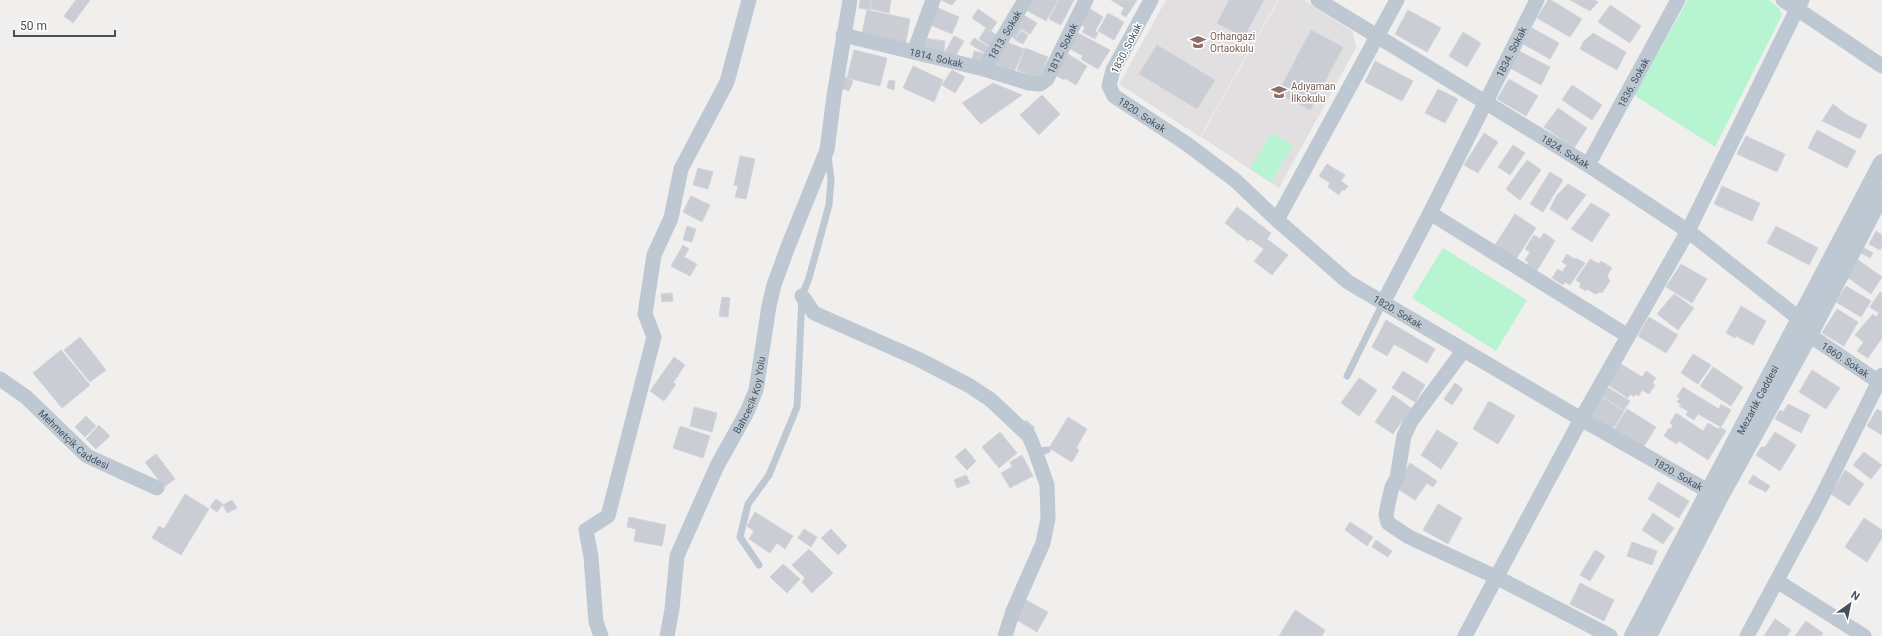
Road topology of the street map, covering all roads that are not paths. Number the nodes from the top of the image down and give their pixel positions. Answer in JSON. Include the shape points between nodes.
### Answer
{"nodes":[{"id":1,"x":749,"y":0,"type":"edge"},
{"id":2,"x":850,"y":0,"type":"edge"},
{"id":3,"x":933,"y":0,"type":"edge"},
{"id":4,"x":1025,"y":0,"type":"edge"},
{"id":5,"x":1086,"y":0,"type":"edge"},
{"id":6,"x":1151,"y":0,"type":"edge"},
{"id":7,"x":1318,"y":0,"type":"edge"},
{"id":8,"x":1396,"y":0,"type":"edge"},
{"id":9,"x":1536,"y":0,"type":"edge"},
{"id":10,"x":1678,"y":0,"type":"edge"},
{"id":11,"x":1783,"y":0,"type":"edge"},
{"id":12,"x":1799,"y":5,"type":"edge"},
{"id":13,"x":843,"y":35,"type":"junction"},
{"id":14,"x":1377,"y":37,"type":"junction"},
{"id":15,"x":914,"y":52,"type":"junction"},
{"id":16,"x":1882,"y":66,"type":"edge"},
{"id":17,"x":984,"y":69,"type":"junction"},
{"id":18,"x":1029,"y":83,"type":"joint"},
{"id":19,"x":1114,"y":96,"type":"joint"},
{"id":20,"x":1486,"y":103,"type":"junction"},
{"id":21,"x":827,"y":150,"type":"junction"},
{"id":22,"x":1882,"y":163,"type":"edge"},
{"id":23,"x":1588,"y":165,"type":"junction"},
{"id":24,"x":1882,"y":194,"type":"edge"},
{"id":25,"x":1430,"y":213,"type":"junction"},
{"id":26,"x":1277,"y":220,"type":"junction"},
{"id":27,"x":1688,"y":231,"type":"junction"},
{"id":28,"x":802,"y":296,"type":"junction"},
{"id":29,"x":1383,"y":303,"type":"junction"},
{"id":30,"x":1805,"y":328,"type":"junction"},
{"id":31,"x":1628,"y":336,"type":"junction"},
{"id":32,"x":1463,"y":351,"type":"junction"},
{"id":33,"x":1347,"y":376,"type":"dead end"},
{"id":34,"x":0,"y":379,"type":"edge"},
{"id":35,"x":1881,"y":380,"type":"edge"},
{"id":36,"x":1581,"y":419,"type":"junction"},
{"id":37,"x":156,"y":488,"type":"dead end"},
{"id":38,"x":1708,"y":491,"type":"junction"},
{"id":39,"x":759,"y":564,"type":"dead end"},
{"id":40,"x":1496,"y":577,"type":"junction"},
{"id":41,"x":1777,"y":581,"type":"junction"},
{"id":42,"x":601,"y":636,"type":"edge"},
{"id":43,"x":667,"y":636,"type":"edge"},
{"id":44,"x":1005,"y":636,"type":"edge"},
{"id":45,"x":1465,"y":636,"type":"edge"},
{"id":46,"x":1610,"y":636,"type":"edge"},
{"id":47,"x":1633,"y":636,"type":"edge"},
{"id":48,"x":1648,"y":636,"type":"edge"},
{"id":49,"x":1747,"y":636,"type":"edge"},
{"id":50,"x":1864,"y":636,"type":"edge"}],
"edges":[{"from":1,"to":42,"type":"street","via":[[728,82],[681,169],[671,218],[654,254],[645,314],[654,337],[608,516],[586,530],[591,557],[596,622]]},
{"from":2,"to":13,"type":"street","name":"Bahcecik Koy Yolu"},
{"from":3,"to":15,"type":"street"},
{"from":4,"to":17,"type":"street","name":"1813. Sokak"},
{"from":5,"to":18,"type":"street","name":"1812. Sokak","via":[[1047,79],[1040,84]]},
{"from":6,"to":19,"type":"street","name":"1830. Sokak","via":[[1113,70],[1109,86]]},
{"from":7,"to":14,"type":"street","name":"1824. Sokak"},
{"from":8,"to":14,"type":"street"},
{"from":9,"to":20,"type":"street","name":"1834. Sokak"},
{"from":10,"to":23,"type":"street","name":"1836. Sokak"},
{"from":11,"to":12,"type":"street"},
{"from":12,"to":16,"type":"street"},
{"from":12,"to":27,"type":"street"},
{"from":13,"to":15,"type":"street","name":"1814. Sokak"},
{"from":13,"to":21,"type":"street","name":"Bahcecik Koy Yolu"},
{"from":14,"to":20,"type":"street","name":"1824. Sokak"},
{"from":14,"to":26,"type":"street"},
{"from":15,"to":17,"type":"street","name":"1814. Sokak"},
{"from":17,"to":18,"type":"street","name":"1814. Sokak"},
{"from":19,"to":26,"type":"street","name":"1820. Sokak","via":[[1193,148],[1236,181]]},
{"from":20,"to":23,"type":"street","name":"1824. Sokak"},
{"from":20,"to":25,"type":"street","name":"1834. Sokak"},
{"from":21,"to":28,"type":"lane","via":[[831,179],[829,205]]},
{"from":21,"to":43,"type":"street","name":"Bahcecik Koy Yolu","via":[[774,285],[756,390],[747,412],[717,466],[677,556]]},
{"from":22,"to":30,"type":"street","name":"Mezarlık Caddesi"},
{"from":23,"to":27,"type":"street","name":"1824. Sokak"},
{"from":24,"to":30,"type":"street","name":"Mezarlık Caddesi"},
{"from":25,"to":29,"type":"street","name":"1834. Sokak"},
{"from":25,"to":31,"type":"street"},
{"from":26,"to":29,"type":"street","name":"1820. Sokak","via":[[1348,282]]},
{"from":27,"to":30,"type":"street","name":"1824. Sokak"},
{"from":27,"to":31,"type":"street"},
{"from":28,"to":39,"type":"lane","via":[[797,407],[769,475],[748,504],[740,537]]},
{"from":28,"to":44,"type":"street","via":[[814,313],[918,359],[991,400],[1042,451],[1048,518],[1043,543],[1015,605]]},
{"from":29,"to":32,"type":"street","name":"1820. Sokak"},
{"from":29,"to":33,"type":"lane"},
{"from":30,"to":35,"type":"street","name":"1860. Sokak"},
{"from":30,"to":38,"type":"street","name":"Mezarlık Caddesi"},
{"from":30,"to":48,"type":"street","name":"Mezarlık Caddesi"},
{"from":31,"to":36,"type":"street"},
{"from":32,"to":36,"type":"street","name":"1820. Sokak"},
{"from":32,"to":40,"type":"street","via":[[1408,426],[1386,515],[1388,523],[1409,537]]},
{"from":34,"to":37,"type":"street","name":"Mehmetçik Caddesi","via":[[26,396],[87,456]]},
{"from":35,"to":41,"type":"street"},
{"from":36,"to":38,"type":"street","name":"1820. Sokak"},
{"from":36,"to":40,"type":"street"},
{"from":38,"to":47,"type":"street","name":"Mezarlık Caddesi"},
{"from":40,"to":45,"type":"street"},
{"from":40,"to":46,"type":"street"},
{"from":41,"to":49,"type":"street"},
{"from":41,"to":50,"type":"street"}]}
